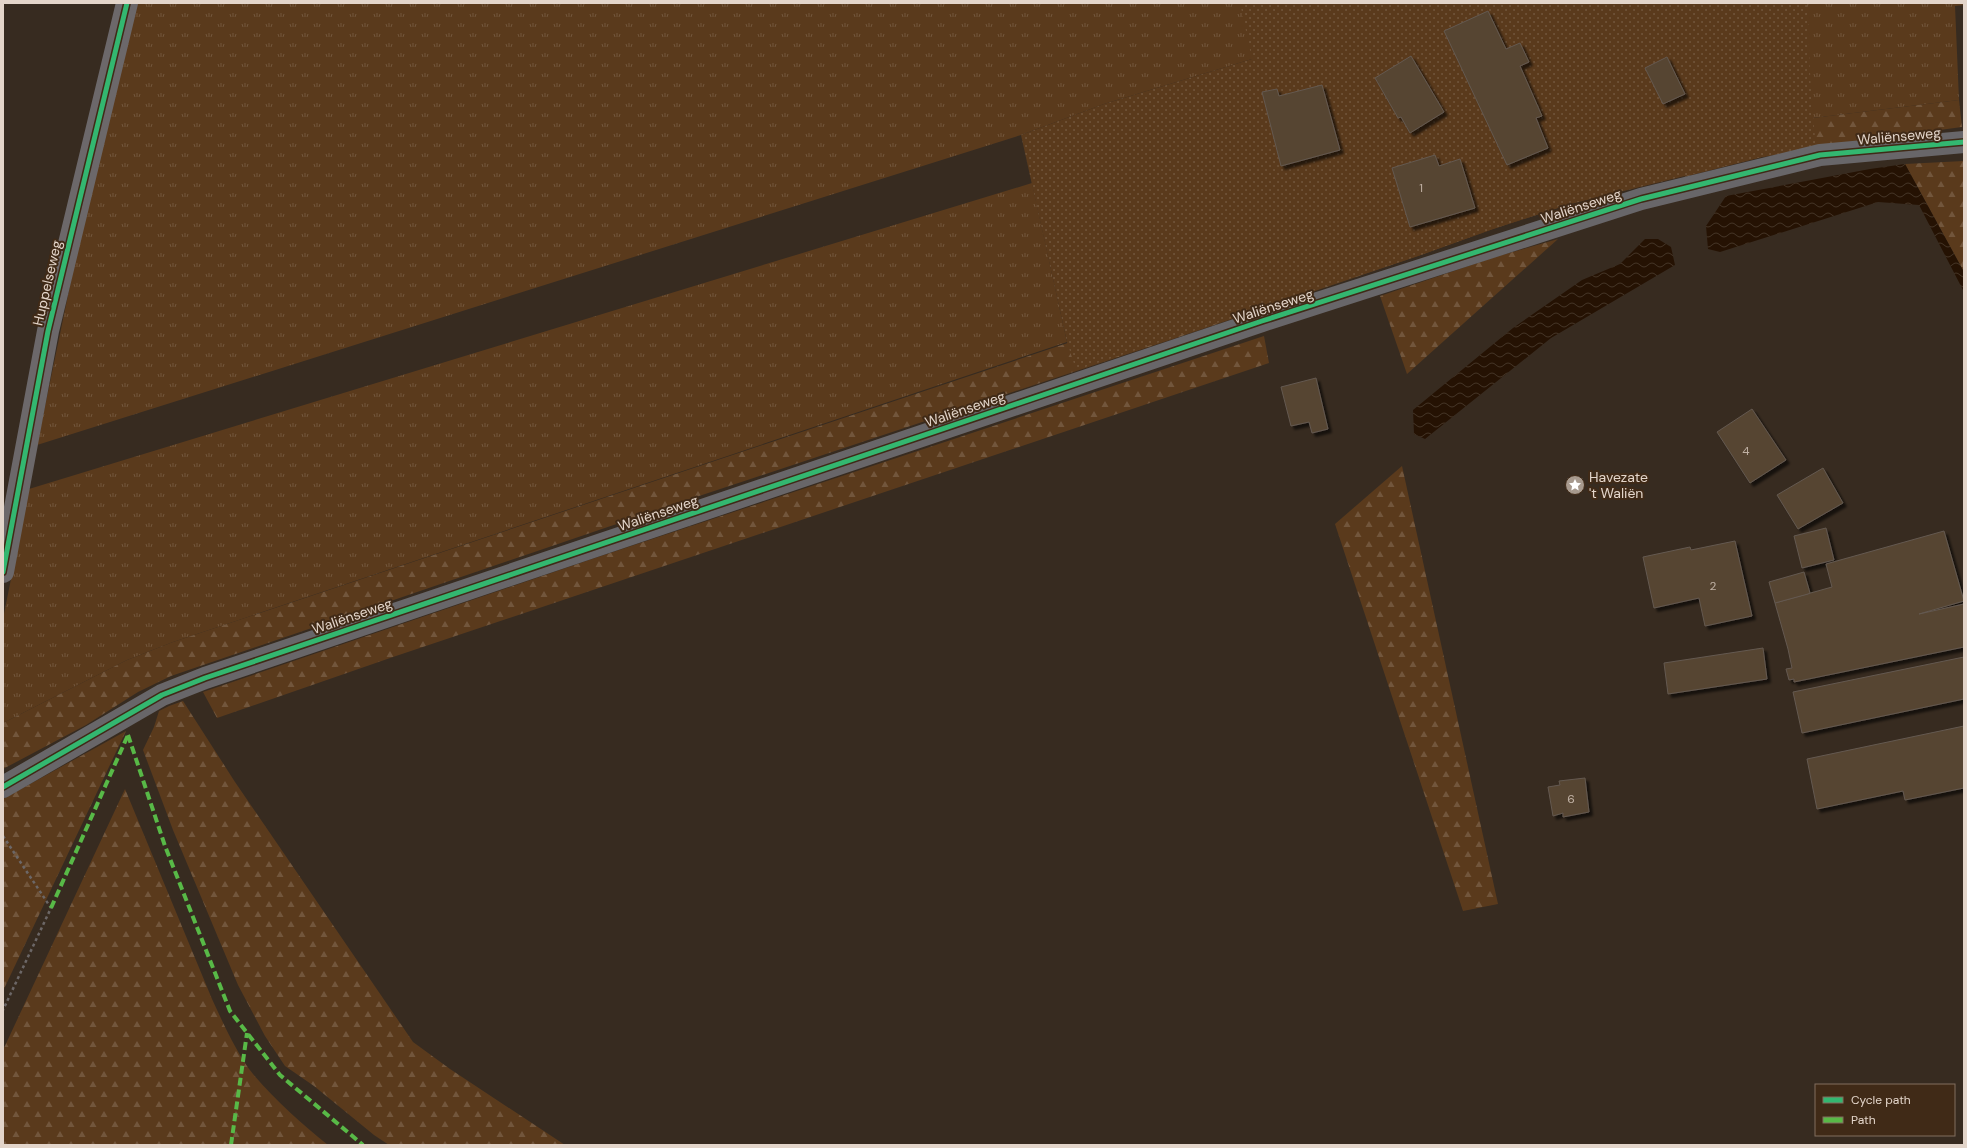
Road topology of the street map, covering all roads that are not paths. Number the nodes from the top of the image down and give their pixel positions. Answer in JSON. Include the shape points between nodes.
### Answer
{"nodes":[{"id":1,"x":127,"y":3,"type":"edge"},
{"id":2,"x":1964,"y":142,"type":"edge"},
{"id":3,"x":3,"y":572,"type":"edge"},
{"id":4,"x":3,"y":786,"type":"edge"}],
"edges":[{"from":1,"to":3,"type":"street","name":"Huppelseweg","via":[[48,331]]},
{"from":2,"to":4,"type":"street","name":"Waliënseweg","via":[[1820,155],[1641,199],[1262,322],[205,678],[162,695]]}]}
